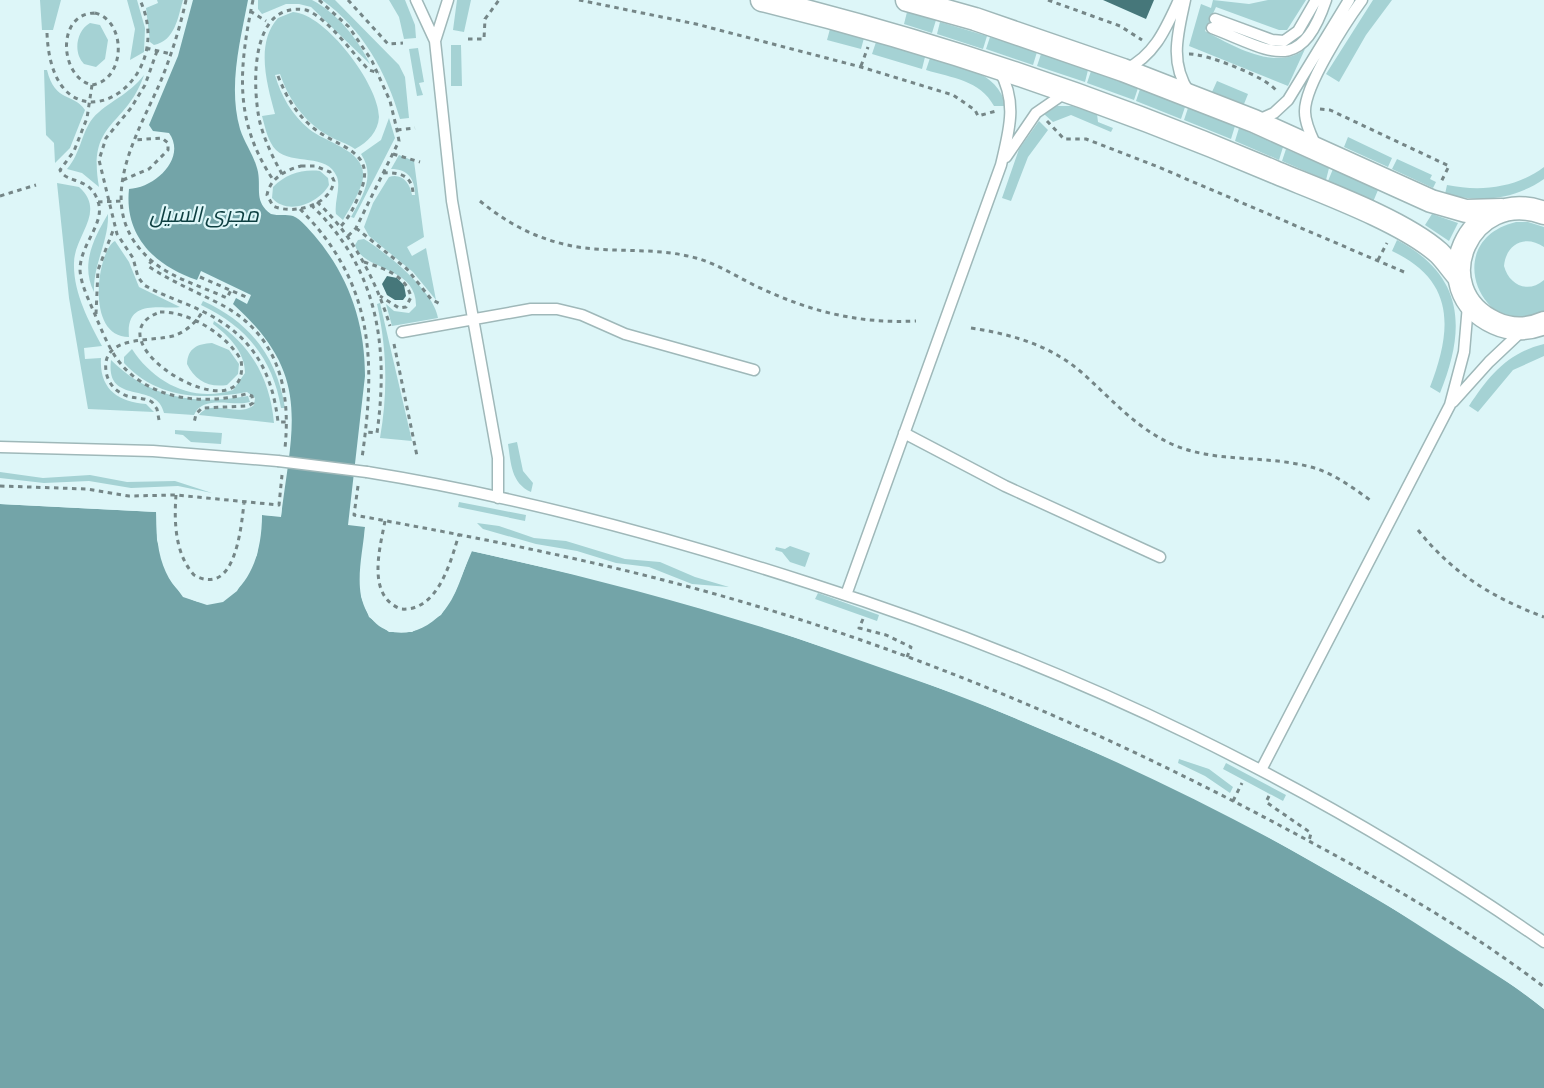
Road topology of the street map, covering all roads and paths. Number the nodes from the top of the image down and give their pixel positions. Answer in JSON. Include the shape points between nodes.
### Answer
{"nodes":[{"id":1,"x":140,"y":0,"type":"edge"},
{"id":2,"x":186,"y":0,"type":"edge"},
{"id":3,"x":253,"y":0,"type":"edge"},
{"id":4,"x":319,"y":0,"type":"edge"},
{"id":5,"x":348,"y":0,"type":"edge"},
{"id":6,"x":416,"y":0,"type":"edge"},
{"id":7,"x":448,"y":0,"type":"edge"},
{"id":8,"x":499,"y":0,"type":"edge"},
{"id":9,"x":579,"y":0,"type":"edge"},
{"id":10,"x":762,"y":0,"type":"edge"},
{"id":11,"x":907,"y":0,"type":"edge"},
{"id":12,"x":1048,"y":0,"type":"edge"},
{"id":13,"x":1179,"y":0,"type":"edge"},
{"id":14,"x":1185,"y":0,"type":"edge"},
{"id":15,"x":1316,"y":0,"type":"edge"},
{"id":16,"x":1326,"y":0,"type":"edge"},
{"id":17,"x":1349,"y":0,"type":"edge"},
{"id":18,"x":1362,"y":0,"type":"edge"},
{"id":19,"x":250,"y":11,"type":"junction"},
{"id":20,"x":266,"y":21,"type":"junction"},
{"id":21,"x":47,"y":33,"type":"dead end"},
{"id":22,"x":468,"y":39,"type":"dead end"},
{"id":23,"x":435,"y":41,"type":"junction"},
{"id":24,"x":403,"y":43,"type":"dead end"},
{"id":25,"x":146,"y":48,"type":"junction"},
{"id":26,"x":1152,"y":50,"type":"junction"},
{"id":27,"x":1324,"y":50,"type":"junction"},
{"id":28,"x":157,"y":51,"type":"junction"},
{"id":29,"x":171,"y":54,"type":"junction"},
{"id":30,"x":1176,"y":56,"type":"junction"},
{"id":31,"x":997,"y":67,"type":"junction"},
{"id":32,"x":1123,"y":70,"type":"junction"},
{"id":33,"x":379,"y":73,"type":"junction"},
{"id":34,"x":278,"y":76,"type":"dead end"},
{"id":35,"x":92,"y":85,"type":"junction"},
{"id":36,"x":1067,"y":92,"type":"junction"},
{"id":37,"x":1278,"y":95,"type":"dead end"},
{"id":38,"x":1193,"y":98,"type":"junction"},
{"id":39,"x":91,"y":104,"type":"junction"},
{"id":40,"x":1036,"y":113,"type":"junction"},
{"id":41,"x":1305,"y":113,"type":"junction"},
{"id":42,"x":978,"y":116,"type":"dead end"},
{"id":43,"x":1254,"y":122,"type":"junction"},
{"id":44,"x":416,"y":128,"type":"dead end"},
{"id":45,"x":397,"y":130,"type":"junction"},
{"id":46,"x":133,"y":140,"type":"junction"},
{"id":47,"x":1318,"y":150,"type":"junction"},
{"id":48,"x":393,"y":154,"type":"junction"},
{"id":49,"x":420,"y":162,"type":"dead end"},
{"id":50,"x":1000,"y":165,"type":"junction"},
{"id":51,"x":383,"y":173,"type":"junction"},
{"id":52,"x":282,"y":174,"type":"junction"},
{"id":53,"x":123,"y":180,"type":"junction"},
{"id":54,"x":274,"y":181,"type":"junction"},
{"id":55,"x":36,"y":185,"type":"dead end"},
{"id":56,"x":413,"y":193,"type":"dead end"},
{"id":57,"x":0,"y":196,"type":"edge"},
{"id":58,"x":122,"y":201,"type":"junction"},
{"id":59,"x":480,"y":201,"type":"dead end"},
{"id":60,"x":1431,"y":201,"type":"junction"},
{"id":61,"x":98,"y":202,"type":"junction"},
{"id":62,"x":109,"y":202,"type":"junction"},
{"id":63,"x":317,"y":202,"type":"junction"},
{"id":64,"x":311,"y":205,"type":"junction"},
{"id":65,"x":300,"y":208,"type":"junction"},
{"id":66,"x":1502,"y":210,"type":"junction"},
{"id":67,"x":1544,"y":213,"type":"edge"},
{"id":68,"x":115,"y":227,"type":"junction"},
{"id":69,"x":340,"y":227,"type":"junction"},
{"id":70,"x":356,"y":228,"type":"junction"},
{"id":71,"x":347,"y":237,"type":"junction"},
{"id":72,"x":152,"y":260,"type":"junction"},
{"id":73,"x":362,"y":262,"type":"junction"},
{"id":74,"x":1404,"y":272,"type":"dead end"},
{"id":75,"x":200,"y":277,"type":"dead end"},
{"id":76,"x":1459,"y":277,"type":"junction"},
{"id":77,"x":231,"y":290,"type":"junction"},
{"id":78,"x":378,"y":294,"type":"junction"},
{"id":79,"x":246,"y":297,"type":"dead end"},
{"id":80,"x":1468,"y":302,"type":"junction"},
{"id":81,"x":442,"y":305,"type":"dead end"},
{"id":82,"x":203,"y":311,"type":"junction"},
{"id":83,"x":96,"y":316,"type":"junction"},
{"id":84,"x":472,"y":320,"type":"junction"},
{"id":85,"x":916,"y":321,"type":"dead end"},
{"id":86,"x":196,"y":322,"type":"junction"},
{"id":87,"x":1535,"y":326,"type":"edge"},
{"id":88,"x":971,"y":328,"type":"dead end"},
{"id":89,"x":397,"y":332,"type":"joint"},
{"id":90,"x":141,"y":339,"type":"junction"},
{"id":91,"x":394,"y":341,"type":"dead end"},
{"id":92,"x":112,"y":351,"type":"junction"},
{"id":93,"x":754,"y":370,"type":"dead end"},
{"id":94,"x":1450,"y":405,"type":"junction"},
{"id":95,"x":159,"y":420,"type":"dead end"},
{"id":96,"x":287,"y":422,"type":"junction"},
{"id":97,"x":194,"y":423,"type":"dead end"},
{"id":98,"x":366,"y":432,"type":"junction"},
{"id":99,"x":904,"y":433,"type":"junction"},
{"id":100,"x":0,"y":447,"type":"edge"},
{"id":101,"x":417,"y":456,"type":"dead end"},
{"id":102,"x":282,"y":463,"type":"junction"},
{"id":103,"x":364,"y":468,"type":"junction"},
{"id":104,"x":358,"y":484,"type":"dead end"},
{"id":105,"x":0,"y":486,"type":"edge"},
{"id":106,"x":176,"y":495,"type":"junction"},
{"id":107,"x":498,"y":498,"type":"junction"},
{"id":108,"x":1370,"y":500,"type":"dead end"},
{"id":109,"x":244,"y":503,"type":"junction"},
{"id":110,"x":385,"y":521,"type":"junction"},
{"id":111,"x":1418,"y":530,"type":"dead end"},
{"id":112,"x":459,"y":534,"type":"junction"},
{"id":113,"x":1160,"y":557,"type":"dead end"},
{"id":114,"x":846,"y":594,"type":"junction"},
{"id":115,"x":1544,"y":617,"type":"edge"},
{"id":116,"x":863,"y":619,"type":"dead end"},
{"id":117,"x":907,"y":657,"type":"junction"},
{"id":118,"x":1261,"y":770,"type":"junction"},
{"id":119,"x":1242,"y":783,"type":"dead end"},
{"id":120,"x":1269,"y":796,"type":"dead end"},
{"id":121,"x":1233,"y":801,"type":"junction"},
{"id":122,"x":1309,"y":841,"type":"junction"},
{"id":123,"x":1544,"y":942,"type":"edge"},
{"id":124,"x":1544,"y":987,"type":"edge"}],
"edges":[{"from":1,"to":25,"type":"path","via":[[146,20]]},
{"from":2,"to":29,"type":"path"},
{"from":3,"to":19,"type":"path"},
{"from":4,"to":33,"type":"path","via":[[349,27]]},
{"from":5,"to":24,"type":"path","via":[[388,44]]},
{"from":6,"to":23,"type":"lane"},
{"from":7,"to":23,"type":"lane"},
{"from":8,"to":22,"type":"path","via":[[485,20],[484,39]]},
{"from":9,"to":42,"type":"path","via":[[696,24],[861,67],[953,95]]},
{"from":10,"to":31,"type":"street","via":[[874,28]]},
{"from":11,"to":32,"type":"street"},
{"from":12,"to":26,"type":"path","via":[[1128,29]]},
{"from":13,"to":26,"type":"lane"},
{"from":14,"to":30,"type":"lane"},
{"from":15,"to":16,"type":"lane","via":[[1298,31],[1284,42],[1213,24],[1276,52],[1292,52],[1308,38]]},
{"from":17,"to":27,"type":"lane"},
{"from":18,"to":27,"type":"lane"},
{"from":19,"to":20,"type":"path"},
{"from":19,"to":54,"type":"path","via":[[242,76],[243,107],[251,138]]},
{"from":20,"to":33,"type":"path","via":[[282,9],[308,10],[369,70]]},
{"from":20,"to":52,"type":"path","via":[[256,55],[256,99],[266,142]]},
{"from":21,"to":39,"type":"path","via":[[49,59],[57,79],[76,98]]},
{"from":23,"to":84,"type":"lane","via":[[452,201]]},
{"from":25,"to":28,"type":"path"},
{"from":25,"to":39,"type":"path","via":[[128,85],[106,101]]},
{"from":26,"to":32,"type":"lane"},
{"from":27,"to":41,"type":"lane"},
{"from":27,"to":43,"type":"lane","via":[[1288,100],[1274,113]]},
{"from":28,"to":29,"type":"path"},
{"from":28,"to":62,"type":"path","via":[[139,97],[112,128],[101,149],[100,172]]},
{"from":29,"to":46,"type":"path"},
{"from":30,"to":37,"type":"path","via":[[1204,56],[1270,83]]},
{"from":30,"to":38,"type":"lane","via":[[1180,78]]},
{"from":31,"to":36,"type":"street"},
{"from":31,"to":50,"type":"lane","via":[[1012,107]]},
{"from":32,"to":38,"type":"street"},
{"from":33,"to":45,"type":"path"},
{"from":34,"to":69,"type":"path","via":[[303,119],[351,150],[364,166],[363,186]]},
{"from":35,"to":35,"type":"path","via":[[102,82],[111,72],[118,49],[111,22],[95,13],[83,14],[73,21],[67,42],[69,60],[77,77]]},
{"from":35,"to":39,"type":"path"},
{"from":36,"to":40,"type":"lane"},
{"from":36,"to":76,"type":"street","via":[[1250,162],[1412,233],[1441,254]]},
{"from":38,"to":43,"type":"street"},
{"from":39,"to":61,"type":"path","via":[[74,151],[60,170],[64,176],[86,184]]},
{"from":40,"to":50,"type":"lane"},
{"from":40,"to":74,"type":"path","via":[[1064,139],[1086,139],[1156,166]]},
{"from":41,"to":47,"type":"lane"},
{"from":41,"to":60,"type":"path","via":[[1330,110],[1449,166]]},
{"from":43,"to":47,"type":"street"},
{"from":44,"to":45,"type":"path"},
{"from":45,"to":48,"type":"path","via":[[399,141]]},
{"from":46,"to":53,"type":"path"},
{"from":46,"to":53,"type":"path","via":[[162,138],[168,143],[168,150],[149,169]]},
{"from":47,"to":60,"type":"street"},
{"from":48,"to":49,"type":"path"},
{"from":48,"to":51,"type":"path"},
{"from":50,"to":99,"type":"lane"},
{"from":51,"to":56,"type":"path","via":[[405,176]]},
{"from":51,"to":70,"type":"path"},
{"from":52,"to":54,"type":"path"},
{"from":52,"to":63,"type":"path","via":[[308,166],[330,172],[333,186]]},
{"from":53,"to":58,"type":"path"},
{"from":54,"to":65,"type":"path","via":[[268,191],[270,203],[276,208]]},
{"from":55,"to":57,"type":"path"},
{"from":58,"to":62,"type":"path"},
{"from":58,"to":72,"type":"path","via":[[129,234]]},
{"from":59,"to":85,"type":"path","via":[[514,225],[557,242],[579,247],[675,252],[825,313],[870,321]]},
{"from":60,"to":66,"type":"street","via":[[1466,211]]},
{"from":61,"to":62,"type":"path"},
{"from":61,"to":83,"type":"path","via":[[99,217],[83,249],[80,270]]},
{"from":62,"to":68,"type":"path"},
{"from":63,"to":64,"type":"path"},
{"from":63,"to":69,"type":"path"},
{"from":64,"to":65,"type":"path"},
{"from":64,"to":98,"type":"path","via":[[353,254],[375,313],[382,361],[381,410],[377,433]]},
{"from":65,"to":98,"type":"path","via":[[329,240],[358,294],[369,361]]},
{"from":66,"to":67,"type":"street","via":[[1520,208]]},
{"from":66,"to":76,"type":"street","via":[[1480,222],[1465,241]]},
{"from":68,"to":82,"type":"path","via":[[144,285]]},
{"from":68,"to":83,"type":"path","via":[[98,270]]},
{"from":69,"to":71,"type":"path"},
{"from":70,"to":71,"type":"path"},
{"from":70,"to":81,"type":"path","via":[[407,269],[431,299]]},
{"from":71,"to":73,"type":"path"},
{"from":72,"to":77,"type":"path","via":[[227,298]]},
{"from":72,"to":96,"type":"path","via":[[148,266],[223,306],[258,334],[280,373]]},
{"from":73,"to":78,"type":"path"},
{"from":73,"to":78,"type":"path","via":[[394,273],[411,297],[406,307],[399,308]]},
{"from":75,"to":77,"type":"path"},
{"from":76,"to":80,"type":"street"},
{"from":77,"to":79,"type":"path"},
{"from":78,"to":89,"type":"path"},
{"from":80,"to":87,"type":"street","via":[[1493,322],[1512,328]]},
{"from":80,"to":94,"type":"lane","via":[[1464,352]]},
{"from":82,"to":86,"type":"path"},
{"from":82,"to":96,"type":"path","via":[[221,321],[251,348],[272,383],[278,422]]},
{"from":83,"to":92,"type":"path"},
{"from":84,"to":89,"type":"lane"},
{"from":84,"to":93,"type":"lane","via":[[531,309],[557,309],[625,334]]},
{"from":84,"to":107,"type":"lane","via":[[498,458]]},
{"from":86,"to":90,"type":"path","via":[[176,335]]},
{"from":86,"to":90,"type":"path","via":[[160,312],[148,319]]},
{"from":86,"to":90,"type":"path","via":[[224,340],[241,360],[241,375],[231,387],[216,391],[176,378],[155,361]]},
{"from":87,"to":94,"type":"lane","via":[[1489,362]]},
{"from":88,"to":108,"type":"path","via":[[1020,338],[1053,353],[1080,372],[1125,415],[1177,446],[1216,457],[1313,468]]},
{"from":90,"to":92,"type":"path"},
{"from":91,"to":101,"type":"path"},
{"from":92,"to":95,"type":"path","via":[[106,366],[111,384],[126,396],[152,402]]},
{"from":92,"to":97,"type":"path","via":[[134,377],[170,394],[200,400],[252,396],[253,403],[248,406],[202,408]]},
{"from":94,"to":118,"type":"lane"},
{"from":96,"to":102,"type":"path"},
{"from":98,"to":103,"type":"path"},
{"from":99,"to":113,"type":"lane","via":[[1005,486]]},
{"from":99,"to":114,"type":"lane"},
{"from":100,"to":102,"type":"lane","via":[[153,451]]},
{"from":102,"to":103,"type":"lane","bridge":true},
{"from":102,"to":109,"type":"path","via":[[279,505]]},
{"from":103,"to":107,"type":"lane"},
{"from":104,"to":110,"type":"path","via":[[354,515]]},
{"from":105,"to":106,"type":"path","via":[[87,489],[129,496]]},
{"from":106,"to":109,"type":"path"},
{"from":106,"to":109,"type":"path","via":[[176,526],[182,555],[194,575],[209,580],[217,579],[229,567]]},
{"from":107,"to":114,"type":"lane","via":[[647,533]]},
{"from":110,"to":112,"type":"path"},
{"from":110,"to":112,"type":"path","via":[[379,579],[384,597],[401,609],[421,605],[436,588],[445,575]]},
{"from":111,"to":115,"type":"path","via":[[1468,580],[1504,601]]},
{"from":112,"to":117,"type":"path","via":[[697,589]]},
{"from":114,"to":118,"type":"lane","via":[[1035,663]]},
{"from":116,"to":117,"type":"path","via":[[859,628],[911,647]]},
{"from":117,"to":121,"type":"path","via":[[1078,726]]},
{"from":118,"to":123,"type":"lane","via":[[1395,844]]},
{"from":119,"to":121,"type":"path"},
{"from":120,"to":122,"type":"path","via":[[1266,802],[1311,833]]},
{"from":121,"to":122,"type":"path"},
{"from":122,"to":124,"type":"path","via":[[1459,930]]}]}
